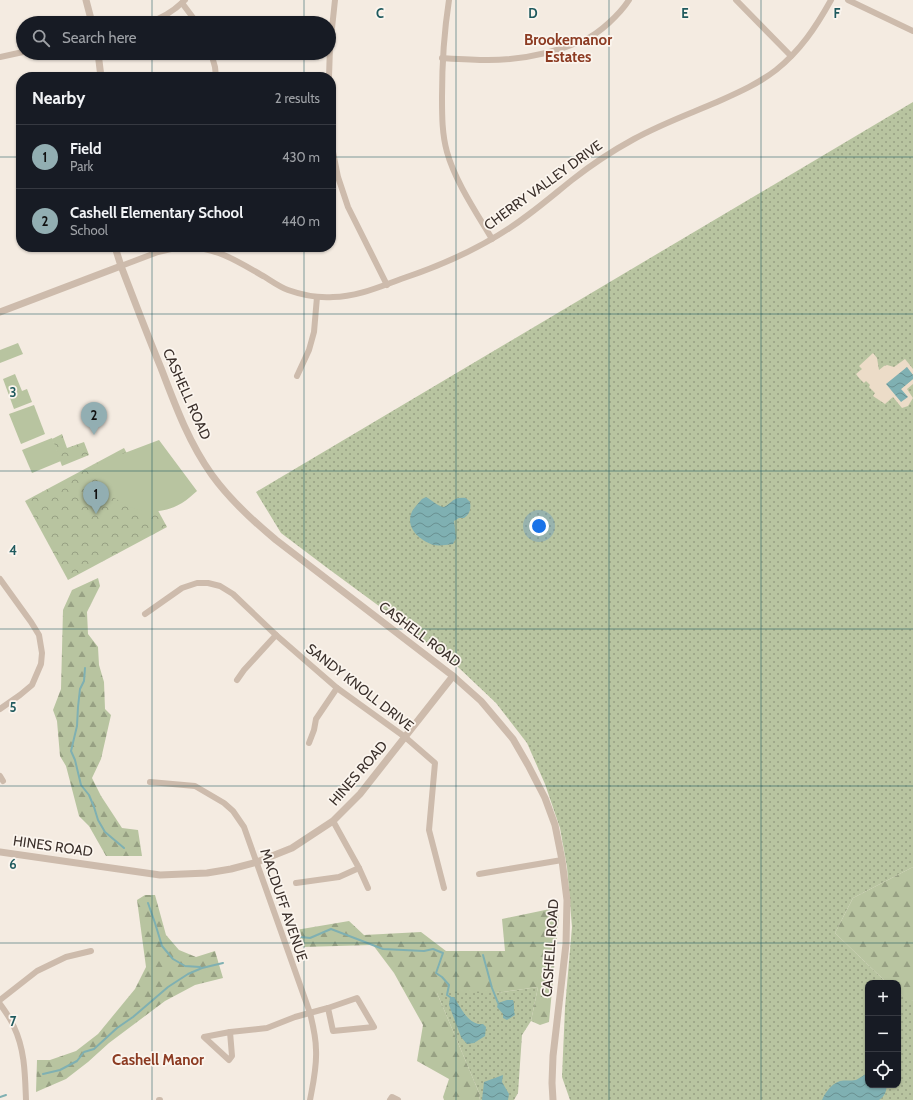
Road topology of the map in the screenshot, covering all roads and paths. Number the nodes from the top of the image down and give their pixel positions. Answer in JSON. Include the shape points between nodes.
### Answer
{"nodes":[{"id":1,"x":86,"y":0,"type":"edge"},
{"id":2,"x":335,"y":0,"type":"edge"},
{"id":3,"x":449,"y":0,"type":"edge"},
{"id":4,"x":629,"y":0,"type":"edge"},
{"id":5,"x":736,"y":0,"type":"edge"},
{"id":6,"x":831,"y":0,"type":"edge"},
{"id":7,"x":848,"y":0,"type":"edge"},
{"id":8,"x":184,"y":1,"type":"edge"},
{"id":9,"x":90,"y":16,"type":"edge"},
{"id":10,"x":163,"y":16,"type":"edge"},
{"id":11,"x":193,"y":16,"type":"edge"},
{"id":12,"x":333,"y":16,"type":"edge"},
{"id":13,"x":913,"y":31,"type":"edge"},
{"id":14,"x":16,"y":54,"type":"edge"},
{"id":15,"x":791,"y":56,"type":"junction"},
{"id":16,"x":0,"y":57,"type":"edge"},
{"id":17,"x":442,"y":58,"type":"junction"},
{"id":18,"x":99,"y":60,"type":"edge"},
{"id":19,"x":213,"y":60,"type":"edge"},
{"id":20,"x":330,"y":60,"type":"edge"},
{"id":21,"x":100,"y":72,"type":"edge"},
{"id":22,"x":216,"y":72,"type":"edge"},
{"id":23,"x":329,"y":72,"type":"edge"},
{"id":24,"x":336,"y":167,"type":"edge"},
{"id":25,"x":492,"y":239,"type":"junction"},
{"id":26,"x":117,"y":252,"type":"edge"},
{"id":27,"x":158,"y":252,"type":"edge"},
{"id":28,"x":217,"y":252,"type":"edge"},
{"id":29,"x":121,"y":266,"type":"junction"},
{"id":30,"x":387,"y":285,"type":"junction"},
{"id":31,"x":317,"y":297,"type":"junction"},
{"id":32,"x":0,"y":312,"type":"edge"},
{"id":33,"x":297,"y":376,"type":"dead end"},
{"id":34,"x":1,"y":582,"type":"edge"},
{"id":35,"x":145,"y":614,"type":"dead end"},
{"id":36,"x":276,"y":635,"type":"junction"},
{"id":37,"x":454,"y":676,"type":"junction"},
{"id":38,"x":237,"y":680,"type":"dead end"},
{"id":39,"x":337,"y":688,"type":"junction"},
{"id":40,"x":0,"y":709,"type":"edge"},
{"id":41,"x":405,"y":737,"type":"junction"},
{"id":42,"x":309,"y":743,"type":"dead end"},
{"id":43,"x":150,"y":782,"type":"dead end"},
{"id":44,"x":333,"y":821,"type":"junction"},
{"id":45,"x":0,"y":852,"type":"edge"},
{"id":46,"x":562,"y":860,"type":"junction"},
{"id":47,"x":257,"y":862,"type":"junction"},
{"id":48,"x":359,"y":868,"type":"junction"},
{"id":49,"x":479,"y":874,"type":"dead end"},
{"id":50,"x":296,"y":882,"type":"dead end"},
{"id":51,"x":368,"y":888,"type":"dead end"},
{"id":52,"x":444,"y":888,"type":"dead end"},
{"id":53,"x":91,"y":951,"type":"dead end"},
{"id":54,"x":0,"y":1000,"type":"edge"},
{"id":55,"x":0,"y":1004,"type":"edge"},
{"id":56,"x":328,"y":1008,"type":"junction"},
{"id":57,"x":310,"y":1013,"type":"junction"},
{"id":58,"x":230,"y":1032,"type":"junction"},
{"id":59,"x":26,"y":1100,"type":"edge"},
{"id":60,"x":310,"y":1100,"type":"edge"},
{"id":61,"x":390,"y":1100,"type":"edge"},
{"id":62,"x":398,"y":1100,"type":"edge"},
{"id":63,"x":553,"y":1100,"type":"edge"}],
"edges":[{"from":1,"to":9,"type":"street"},
{"from":2,"to":12,"type":"street"},
{"from":3,"to":17,"type":"street"},
{"from":4,"to":17,"type":"street","via":[[606,26],[585,40],[556,50],[508,59]]},
{"from":5,"to":15,"type":"street"},
{"from":6,"to":15,"type":"street","name":"CHERRY VALLEY DRIVE","via":[[810,35]]},
{"from":7,"to":13,"type":"street"},
{"from":8,"to":10,"type":"street"},
{"from":8,"to":11,"type":"street"},
{"from":14,"to":16,"type":"street"},
{"from":15,"to":25,"type":"street","name":"CHERRY VALLEY DRIVE","via":[[777,70],[746,89],[653,129],[614,150]]},
{"from":17,"to":25,"type":"street","via":[[442,119],[447,152],[460,183]]},
{"from":18,"to":21,"type":"street"},
{"from":19,"to":22,"type":"street"},
{"from":20,"to":23,"type":"street"},
{"from":24,"to":30,"type":"street","via":[[348,207]]},
{"from":25,"to":30,"type":"street","name":"CHERRY VALLEY DRIVE","via":[[442,264]]},
{"from":26,"to":29,"type":"street","name":"CASHELL ROAD"},
{"from":27,"to":29,"type":"street","name":"CHERRY VALLEY DRIVE"},
{"from":28,"to":31,"type":"street","name":"CHERRY VALLEY DRIVE","via":[[287,289]]},
{"from":29,"to":32,"type":"street","name":"CHERRY VALLEY DRIVE"},
{"from":29,"to":37,"type":"street","name":"CASHELL ROAD","via":[[177,410],[189,437],[212,475],[234,502],[276,540]]},
{"from":30,"to":31,"type":"street","name":"CHERRY VALLEY DRIVE","via":[[348,295]]},
{"from":31,"to":33,"type":"street","via":[[314,332]]},
{"from":34,"to":40,"type":"street","via":[[39,635],[42,653],[41,664],[32,684]]},
{"from":35,"to":36,"type":"street","name":"SANDY KNOLL DRIVE","via":[[182,588],[208,583],[220,586],[232,594]]},
{"from":36,"to":38,"type":"street"},
{"from":36,"to":39,"type":"street","name":"SANDY KNOLL DRIVE"},
{"from":37,"to":41,"type":"street","name":"HINES ROAD"},
{"from":37,"to":46,"type":"street","name":"CASHELL ROAD","via":[[481,701],[512,739],[528,765],[545,798]]},
{"from":39,"to":41,"type":"street","name":"SANDY KNOLL DRIVE"},
{"from":39,"to":42,"type":"street","via":[[316,720]]},
{"from":41,"to":44,"type":"street","name":"HINES ROAD","via":[[360,794]]},
{"from":41,"to":52,"type":"street","name":"SANDY KNOLL DRIVE","via":[[436,763],[429,830]]},
{"from":43,"to":47,"type":"street","name":"MACDUFF AVENUE","via":[[195,786],[224,803],[244,827]]},
{"from":44,"to":47,"type":"street","name":"HINES ROAD","via":[[292,848]]},
{"from":44,"to":48,"type":"street"},
{"from":45,"to":47,"type":"street","name":"HINES ROAD","via":[[160,874],[207,873]]},
{"from":46,"to":49,"type":"street"},
{"from":46,"to":63,"type":"street","name":"CASHELL ROAD","via":[[567,926],[553,1056]]},
{"from":47,"to":57,"type":"street","name":"MACDUFF AVENUE"},
{"from":48,"to":50,"type":"street","via":[[339,877]]},
{"from":48,"to":51,"type":"street"},
{"from":53,"to":54,"type":"street","via":[[66,957],[37,971]]},
{"from":55,"to":59,"type":"street","via":[[15,1028],[23,1051]]},
{"from":56,"to":56,"type":"street","via":[[333,1032],[374,1027],[357,998]]},
{"from":56,"to":57,"type":"street"},
{"from":57,"to":58,"type":"street","via":[[267,1028]]},
{"from":57,"to":60,"type":"street","name":"MACDUFF AVENUE","via":[[316,1051]]},
{"from":58,"to":58,"type":"street","via":[[204,1037],[229,1060],[232,1056]]},
{"from":61,"to":62,"type":"street","via":[[392,1097]]}]}
